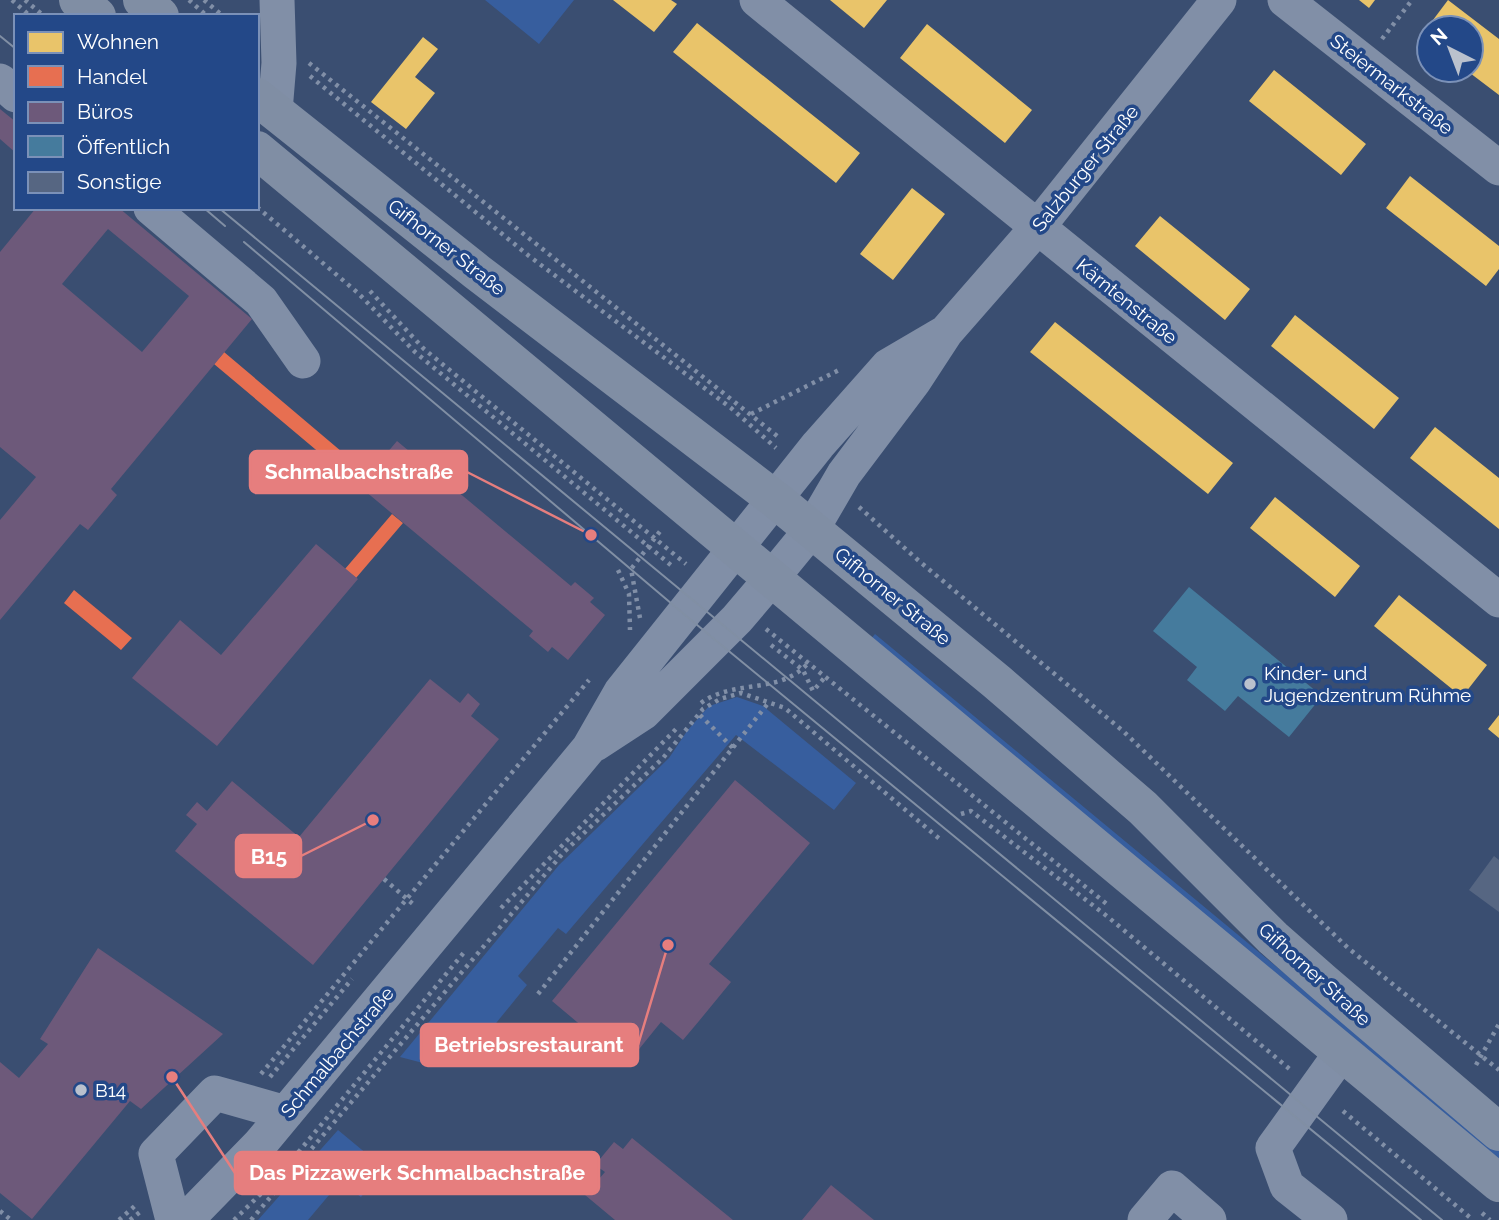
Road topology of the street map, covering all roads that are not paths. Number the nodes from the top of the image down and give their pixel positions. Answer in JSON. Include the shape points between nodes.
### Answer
{"nodes":[{"id":1,"x":78,"y":0,"type":"edge"},
{"id":2,"x":142,"y":0,"type":"edge"},
{"id":3,"x":277,"y":0,"type":"edge"},
{"id":4,"x":757,"y":0,"type":"edge"},
{"id":5,"x":1219,"y":0,"type":"edge"},
{"id":6,"x":1285,"y":0,"type":"edge"},
{"id":7,"x":95,"y":14,"type":"edge"},
{"id":8,"x":158,"y":14,"type":"edge"},
{"id":9,"x":0,"y":81,"type":"edge"},
{"id":10,"x":14,"y":92,"type":"edge"},
{"id":11,"x":266,"y":104,"type":"edge"},
{"id":12,"x":259,"y":152,"type":"edge"},
{"id":13,"x":1499,"y":169,"type":"edge"},
{"id":14,"x":153,"y":210,"type":"edge"},
{"id":15,"x":1036,"y":229,"type":"junction"},
{"id":16,"x":946,"y":332,"type":"junction"},
{"id":17,"x":303,"y":361,"type":"dead end"},
{"id":18,"x":776,"y":500,"type":"junction"},
{"id":19,"x":812,"y":529,"type":"junction"},
{"id":20,"x":735,"y":550,"type":"junction"},
{"id":21,"x":771,"y":579,"type":"junction"},
{"id":22,"x":1499,"y":600,"type":"edge"},
{"id":23,"x":589,"y":748,"type":"junction"},
{"id":24,"x":1342,"y":1052,"type":"junction"},
{"id":25,"x":286,"y":1113,"type":"junction"},
{"id":26,"x":1499,"y":1132,"type":"edge"},
{"id":27,"x":166,"y":1198,"type":"edge"},
{"id":28,"x":1484,"y":1200,"type":"edge"},
{"id":29,"x":1203,"y":1218,"type":"edge"},
{"id":30,"x":186,"y":1220,"type":"edge"},
{"id":31,"x":1145,"y":1220,"type":"edge"},
{"id":32,"x":1330,"y":1220,"type":"edge"}],
"edges":[{"from":1,"to":7,"type":"main road"},
{"from":2,"to":8,"type":"main road"},
{"from":3,"to":11,"type":"street","via":[[291,61]]},
{"from":4,"to":15,"type":"street","name":"Kärntenstraße"},
{"from":5,"to":15,"type":"street","name":"Salzburger Straße"},
{"from":6,"to":13,"type":"street","name":"Steiermarkstraße"},
{"from":9,"to":10,"type":"street"},
{"from":11,"to":18,"type":"main road","name":"Gifhorner Straße"},
{"from":12,"to":20,"type":"main road","name":"Gifhorner Straße"},
{"from":14,"to":17,"type":"street","via":[[261,302]]},
{"from":15,"to":16,"type":"street","name":"Salzburger Straße"},
{"from":15,"to":22,"type":"street","name":"Kärntenstraße"},
{"from":16,"to":18,"type":"street","name":"Salzburger Straße","via":[[888,366]]},
{"from":16,"to":19,"type":"street","name":"Salzburger Straße","via":[[844,474]]},
{"from":18,"to":19,"type":"main road","name":"Gifhorner Straße"},
{"from":18,"to":20,"type":"street","name":"Schmalbachstraße"},
{"from":19,"to":21,"type":"street","name":"Schmalbachstraße"},
{"from":19,"to":26,"type":"main road","name":"Gifhorner Straße","via":[[1101,770],[1283,947]]},
{"from":20,"to":21,"type":"main road","name":"Gifhorner Straße"},
{"from":20,"to":23,"type":"street","name":"Schmalbachstraße","via":[[621,692]]},
{"from":21,"to":23,"type":"street","name":"Schmalbachstraße","via":[[644,712]]},
{"from":21,"to":24,"type":"main road","name":"Gifhorner Straße"},
{"from":23,"to":25,"type":"street","name":"Schmalbachstraße"},
{"from":24,"to":28,"type":"main road","name":"Gifhorner Straße"},
{"from":24,"to":32,"type":"street","via":[[1273,1148],[1287,1186]]},
{"from":25,"to":27,"type":"street","via":[[215,1093],[156,1154]]},
{"from":25,"to":30,"type":"street","name":"Schmalbachstraße"},
{"from":29,"to":31,"type":"street","via":[[1171,1188]]}]}
